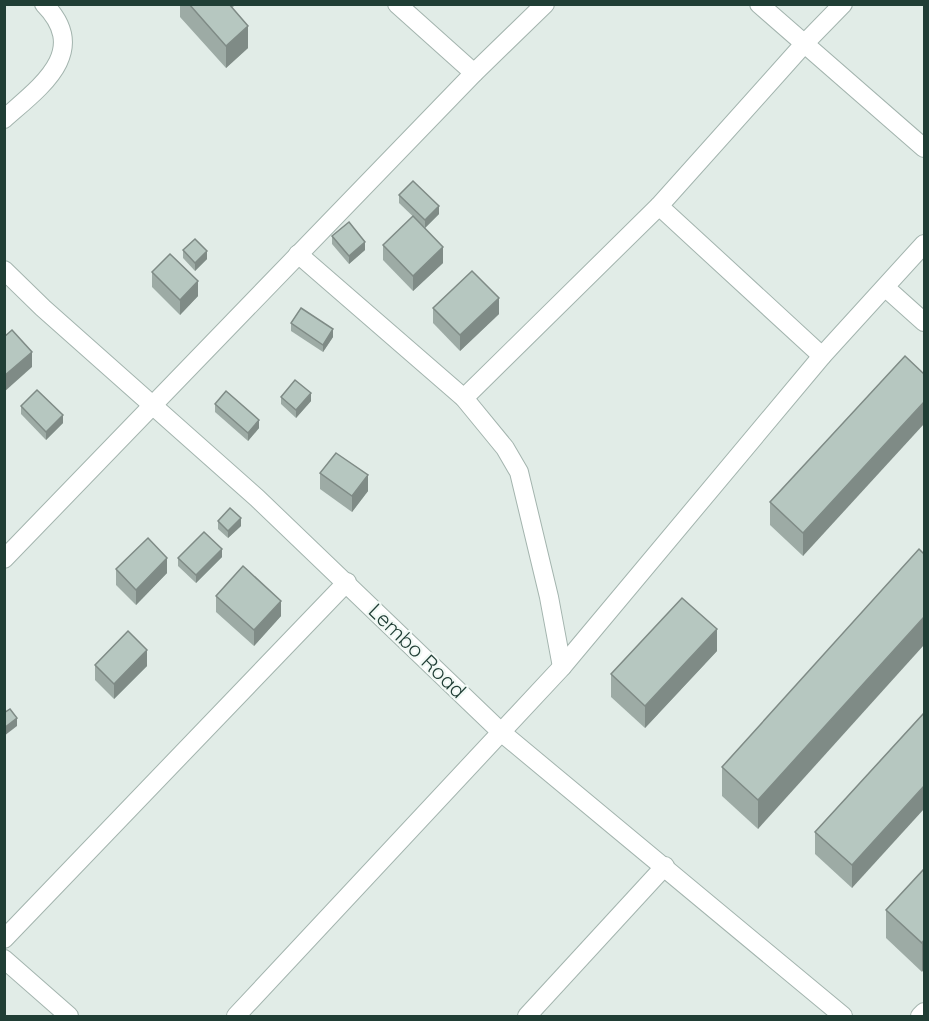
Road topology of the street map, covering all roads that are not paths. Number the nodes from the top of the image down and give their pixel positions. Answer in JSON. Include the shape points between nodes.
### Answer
{"nodes":[{"id":1,"x":44,"y":4,"type":"edge"},
{"id":2,"x":397,"y":4,"type":"edge"},
{"id":3,"x":545,"y":4,"type":"edge"},
{"id":4,"x":759,"y":4,"type":"edge"},
{"id":5,"x":843,"y":4,"type":"edge"},
{"id":6,"x":804,"y":44,"type":"junction"},
{"id":7,"x":474,"y":73,"type":"junction"},
{"id":8,"x":4,"y":119,"type":"edge"},
{"id":9,"x":924,"y":148,"type":"edge"},
{"id":10,"x":659,"y":206,"type":"junction"},
{"id":11,"x":924,"y":244,"type":"edge"},
{"id":12,"x":298,"y":254,"type":"junction"},
{"id":13,"x":4,"y":270,"type":"edge"},
{"id":14,"x":886,"y":288,"type":"junction"},
{"id":15,"x":924,"y":322,"type":"edge"},
{"id":16,"x":822,"y":356,"type":"junction"},
{"id":17,"x":464,"y":398,"type":"junction"},
{"id":18,"x":152,"y":404,"type":"junction"},
{"id":19,"x":4,"y":559,"type":"edge"},
{"id":20,"x":346,"y":582,"type":"junction"},
{"id":21,"x":562,"y":667,"type":"junction"},
{"id":22,"x":501,"y":732,"type":"junction"},
{"id":23,"x":665,"y":866,"type":"junction"},
{"id":24,"x":4,"y":939,"type":"edge"},
{"id":25,"x":4,"y":959,"type":"edge"},
{"id":26,"x":924,"y":1012,"type":"edge"},
{"id":27,"x":834,"y":1014,"type":"edge"},
{"id":28,"x":69,"y":1017,"type":"edge"},
{"id":29,"x":236,"y":1017,"type":"edge"},
{"id":30,"x":528,"y":1017,"type":"edge"},
{"id":31,"x":920,"y":1017,"type":"edge"}],
"edges":[{"from":1,"to":8,"type":"street","via":[[56,17],[64,38],[62,58],[46,81]]},
{"from":2,"to":7,"type":"street"},
{"from":3,"to":7,"type":"street"},
{"from":4,"to":6,"type":"street"},
{"from":5,"to":6,"type":"street"},
{"from":6,"to":9,"type":"street"},
{"from":6,"to":10,"type":"street"},
{"from":7,"to":12,"type":"street"},
{"from":10,"to":16,"type":"street"},
{"from":10,"to":17,"type":"street"},
{"from":11,"to":14,"type":"street"},
{"from":12,"to":17,"type":"street"},
{"from":12,"to":18,"type":"street"},
{"from":13,"to":18,"type":"street","name":"Lembo Road"},
{"from":14,"to":15,"type":"street"},
{"from":14,"to":16,"type":"street"},
{"from":16,"to":21,"type":"street"},
{"from":17,"to":21,"type":"street","via":[[505,448],[519,472]]},
{"from":18,"to":19,"type":"street"},
{"from":18,"to":20,"type":"street","name":"Lembo Road"},
{"from":20,"to":22,"type":"street","name":"Lembo Road"},
{"from":20,"to":24,"type":"street"},
{"from":21,"to":22,"type":"street"},
{"from":22,"to":23,"type":"street","name":"Lembo Road"},
{"from":22,"to":29,"type":"street"},
{"from":23,"to":27,"type":"street","name":"Lembo Road"},
{"from":23,"to":30,"type":"street"},
{"from":25,"to":28,"type":"street"},
{"from":26,"to":31,"type":"street"}]}
